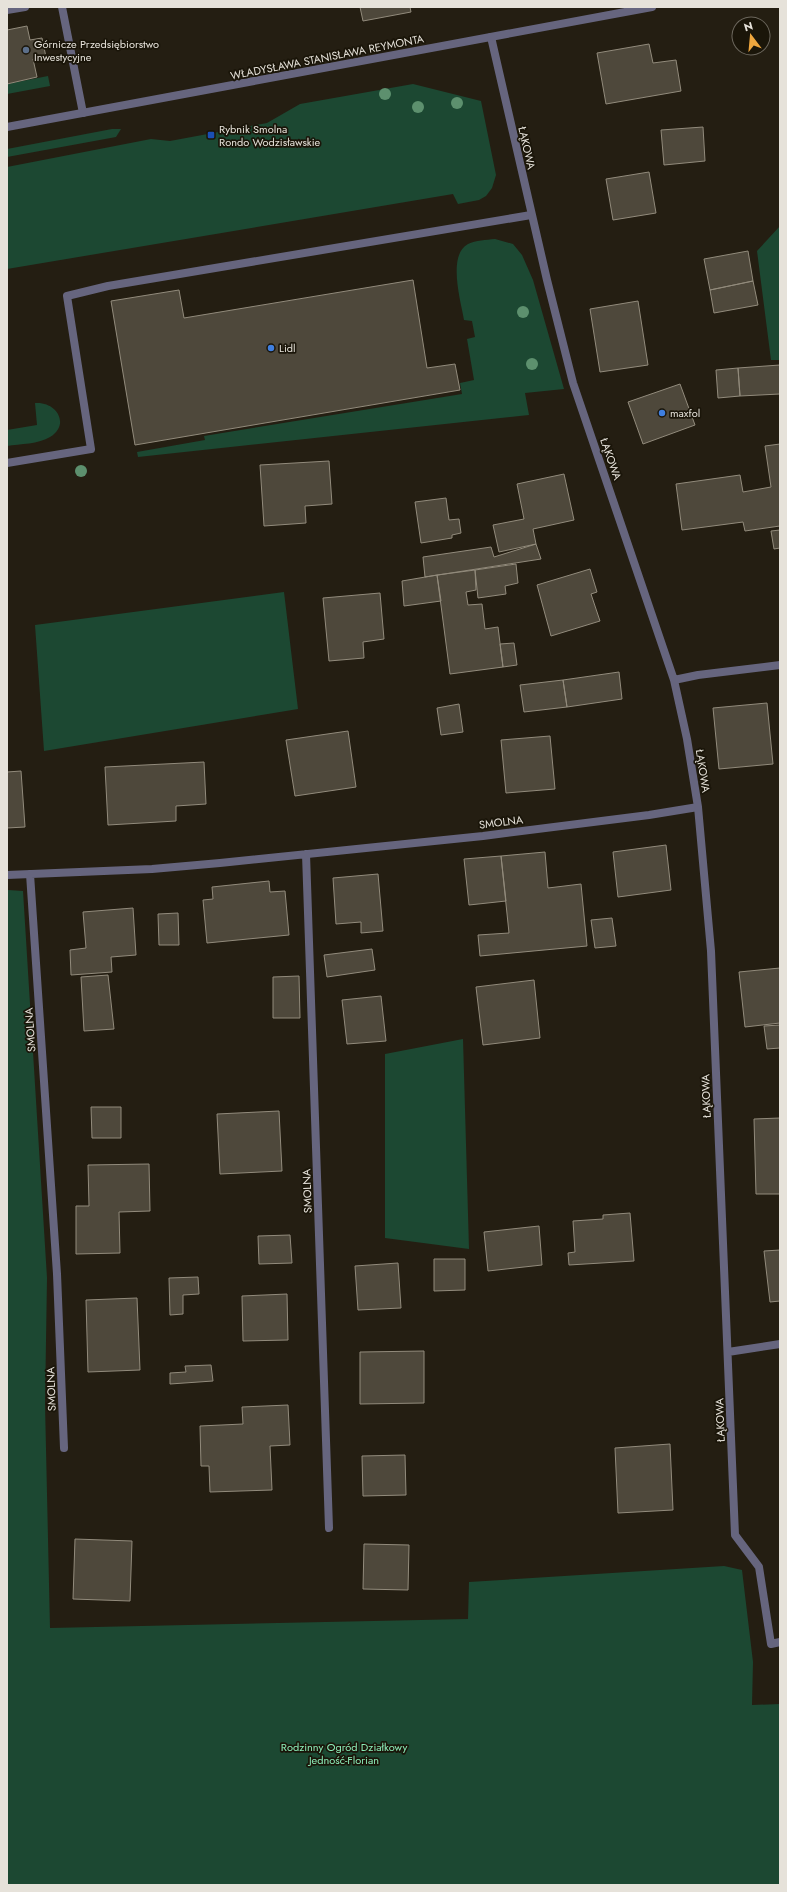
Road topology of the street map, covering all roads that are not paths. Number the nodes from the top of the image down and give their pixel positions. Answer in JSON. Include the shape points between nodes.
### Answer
{"nodes":[{"id":1,"x":25,"y":7,"type":"edge"},
{"id":2,"x":62,"y":7,"type":"edge"},
{"id":3,"x":652,"y":7,"type":"edge"},
{"id":4,"x":7,"y":10,"type":"edge"},
{"id":5,"x":491,"y":37,"type":"junction"},
{"id":6,"x":83,"y":113,"type":"junction"},
{"id":7,"x":7,"y":127,"type":"edge"},
{"id":8,"x":531,"y":216,"type":"junction"},
{"id":9,"x":7,"y":463,"type":"edge"},
{"id":10,"x":780,"y":665,"type":"edge"},
{"id":11,"x":674,"y":680,"type":"junction"},
{"id":12,"x":698,"y":807,"type":"junction"},
{"id":13,"x":306,"y":854,"type":"junction"},
{"id":14,"x":30,"y":874,"type":"junction"},
{"id":15,"x":7,"y":875,"type":"edge"},
{"id":16,"x":780,"y":1344,"type":"edge"},
{"id":17,"x":728,"y":1352,"type":"junction"},
{"id":18,"x":64,"y":1448,"type":"dead end"},
{"id":19,"x":329,"y":1528,"type":"dead end"},
{"id":20,"x":780,"y":1642,"type":"edge"}],
"edges":[{"from":1,"to":4,"type":"street"},
{"from":2,"to":6,"type":"street"},
{"from":3,"to":5,"type":"street","name":"WŁADYSŁAWA STANISŁAWA REYMONTA"},
{"from":5,"to":6,"type":"street","name":"WŁADYSŁAWA STANISŁAWA REYMONTA"},
{"from":5,"to":8,"type":"street","name":"ŁĄKOWA"},
{"from":6,"to":7,"type":"street","name":"WŁADYSŁAWA STANISŁAWA REYMONTA"},
{"from":8,"to":9,"type":"street","via":[[108,286],[67,296],[91,449]]},
{"from":8,"to":11,"type":"street","name":"ŁĄKOWA","via":[[573,383]]},
{"from":10,"to":11,"type":"street"},
{"from":11,"to":12,"type":"street","name":"ŁĄKOWA"},
{"from":12,"to":13,"type":"street","name":"SMOLNA","via":[[649,816]]},
{"from":12,"to":17,"type":"street","name":"ŁĄKOWA","via":[[711,951]]},
{"from":13,"to":14,"type":"street","name":"SMOLNA","via":[[152,869]]},
{"from":13,"to":19,"type":"street","name":"SMOLNA"},
{"from":14,"to":15,"type":"street","name":"SMOLNA"},
{"from":14,"to":18,"type":"street","name":"SMOLNA","via":[[57,1274]]},
{"from":16,"to":17,"type":"street"},
{"from":17,"to":20,"type":"street","name":"ŁĄKOWA","via":[[735,1535],[759,1567],[771,1644]]}]}
